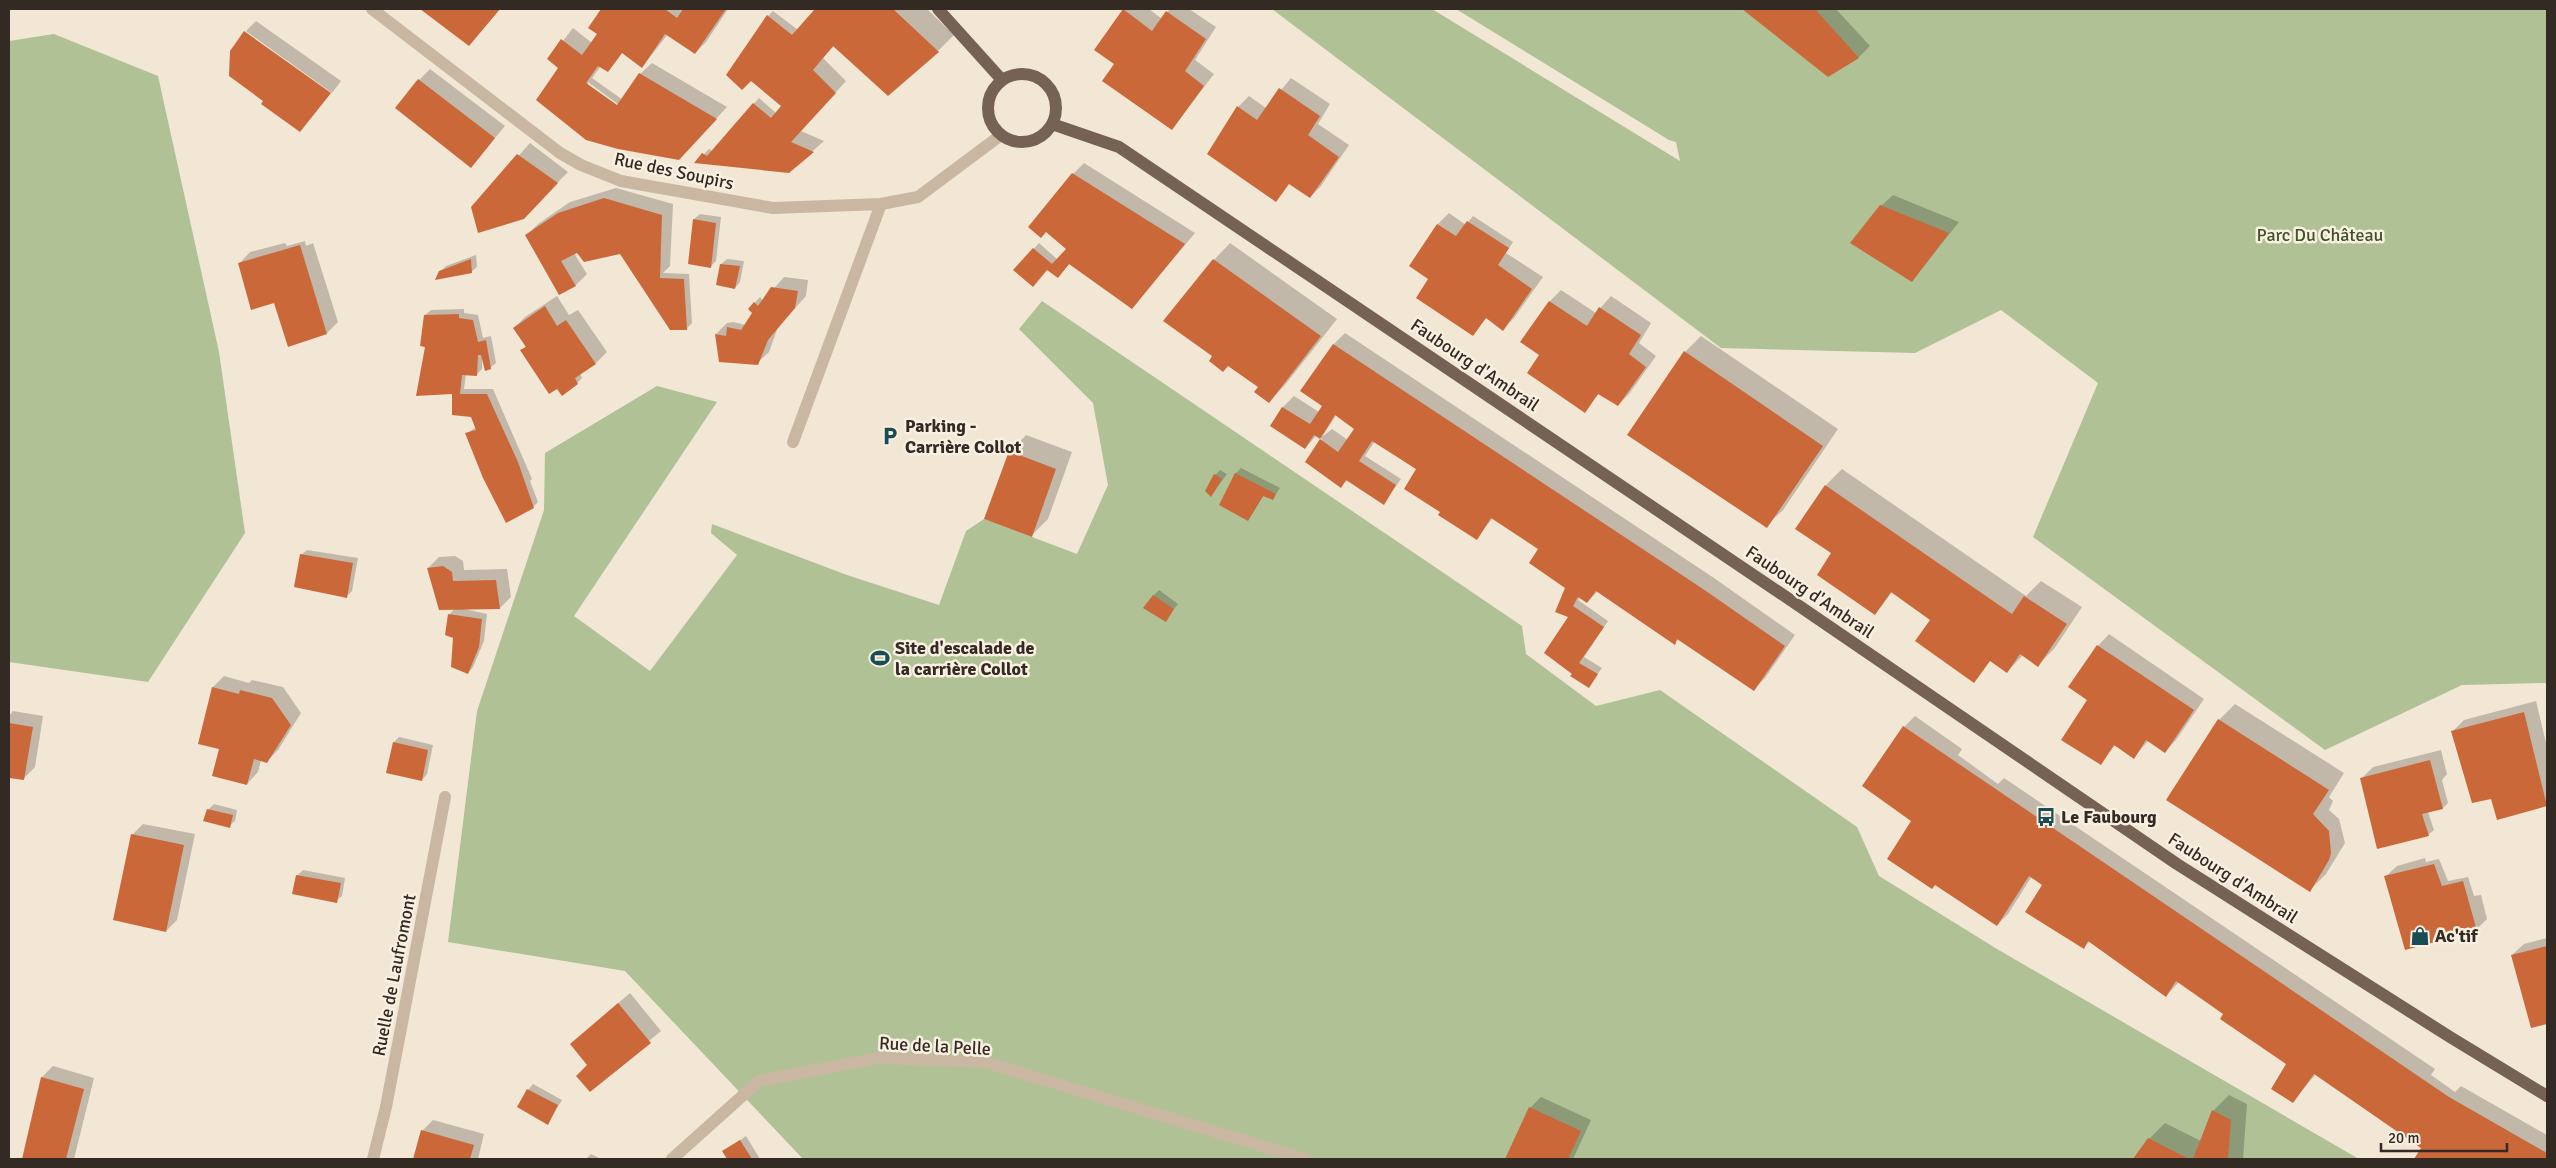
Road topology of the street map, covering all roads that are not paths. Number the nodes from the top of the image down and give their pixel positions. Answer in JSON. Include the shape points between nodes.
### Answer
{"nodes":[{"id":1,"x":372,"y":9,"type":"edge"},
{"id":2,"x":938,"y":9,"type":"edge"},
{"id":3,"x":1002,"y":80,"type":"junction"},
{"id":4,"x":1052,"y":124,"type":"junction"},
{"id":5,"x":1001,"y":135,"type":"junction"},
{"id":6,"x":881,"y":204,"type":"junction"},
{"id":7,"x":793,"y":442,"type":"dead end"},
{"id":8,"x":445,"y":797,"type":"dead end"},
{"id":9,"x":2547,"y":1096,"type":"edge"},
{"id":10,"x":373,"y":1159,"type":"edge"},
{"id":11,"x":672,"y":1159,"type":"edge"},
{"id":12,"x":1305,"y":1159,"type":"edge"}],
"edges":[{"from":1,"to":6,"type":"street","name":"Rue des Soupirs","via":[[560,152],[620,181],[773,208]]},
{"from":2,"to":3,"type":"main road"},
{"from":3,"to":4,"type":"main road","via":[[1022,74],[1044,82],[1054,99]]},
{"from":3,"to":5,"type":"main road","via":[[989,99],[988,111],[991,122]]},
{"from":4,"to":5,"type":"main road","via":[[1034,140],[1023,142]]},
{"from":4,"to":9,"type":"main road","name":"Faubourg d'Ambrail","via":[[1119,147],[2177,864]]},
{"from":5,"to":6,"type":"street","name":"Rue des Soupirs","via":[[918,197]]},
{"from":6,"to":7,"type":"street"},
{"from":8,"to":10,"type":"street","name":"Ruelle de Laufromont","via":[[386,1107]]},
{"from":11,"to":12,"type":"street","name":"Rue de la Pelle","via":[[759,1081],[878,1058],[985,1062]]}]}
